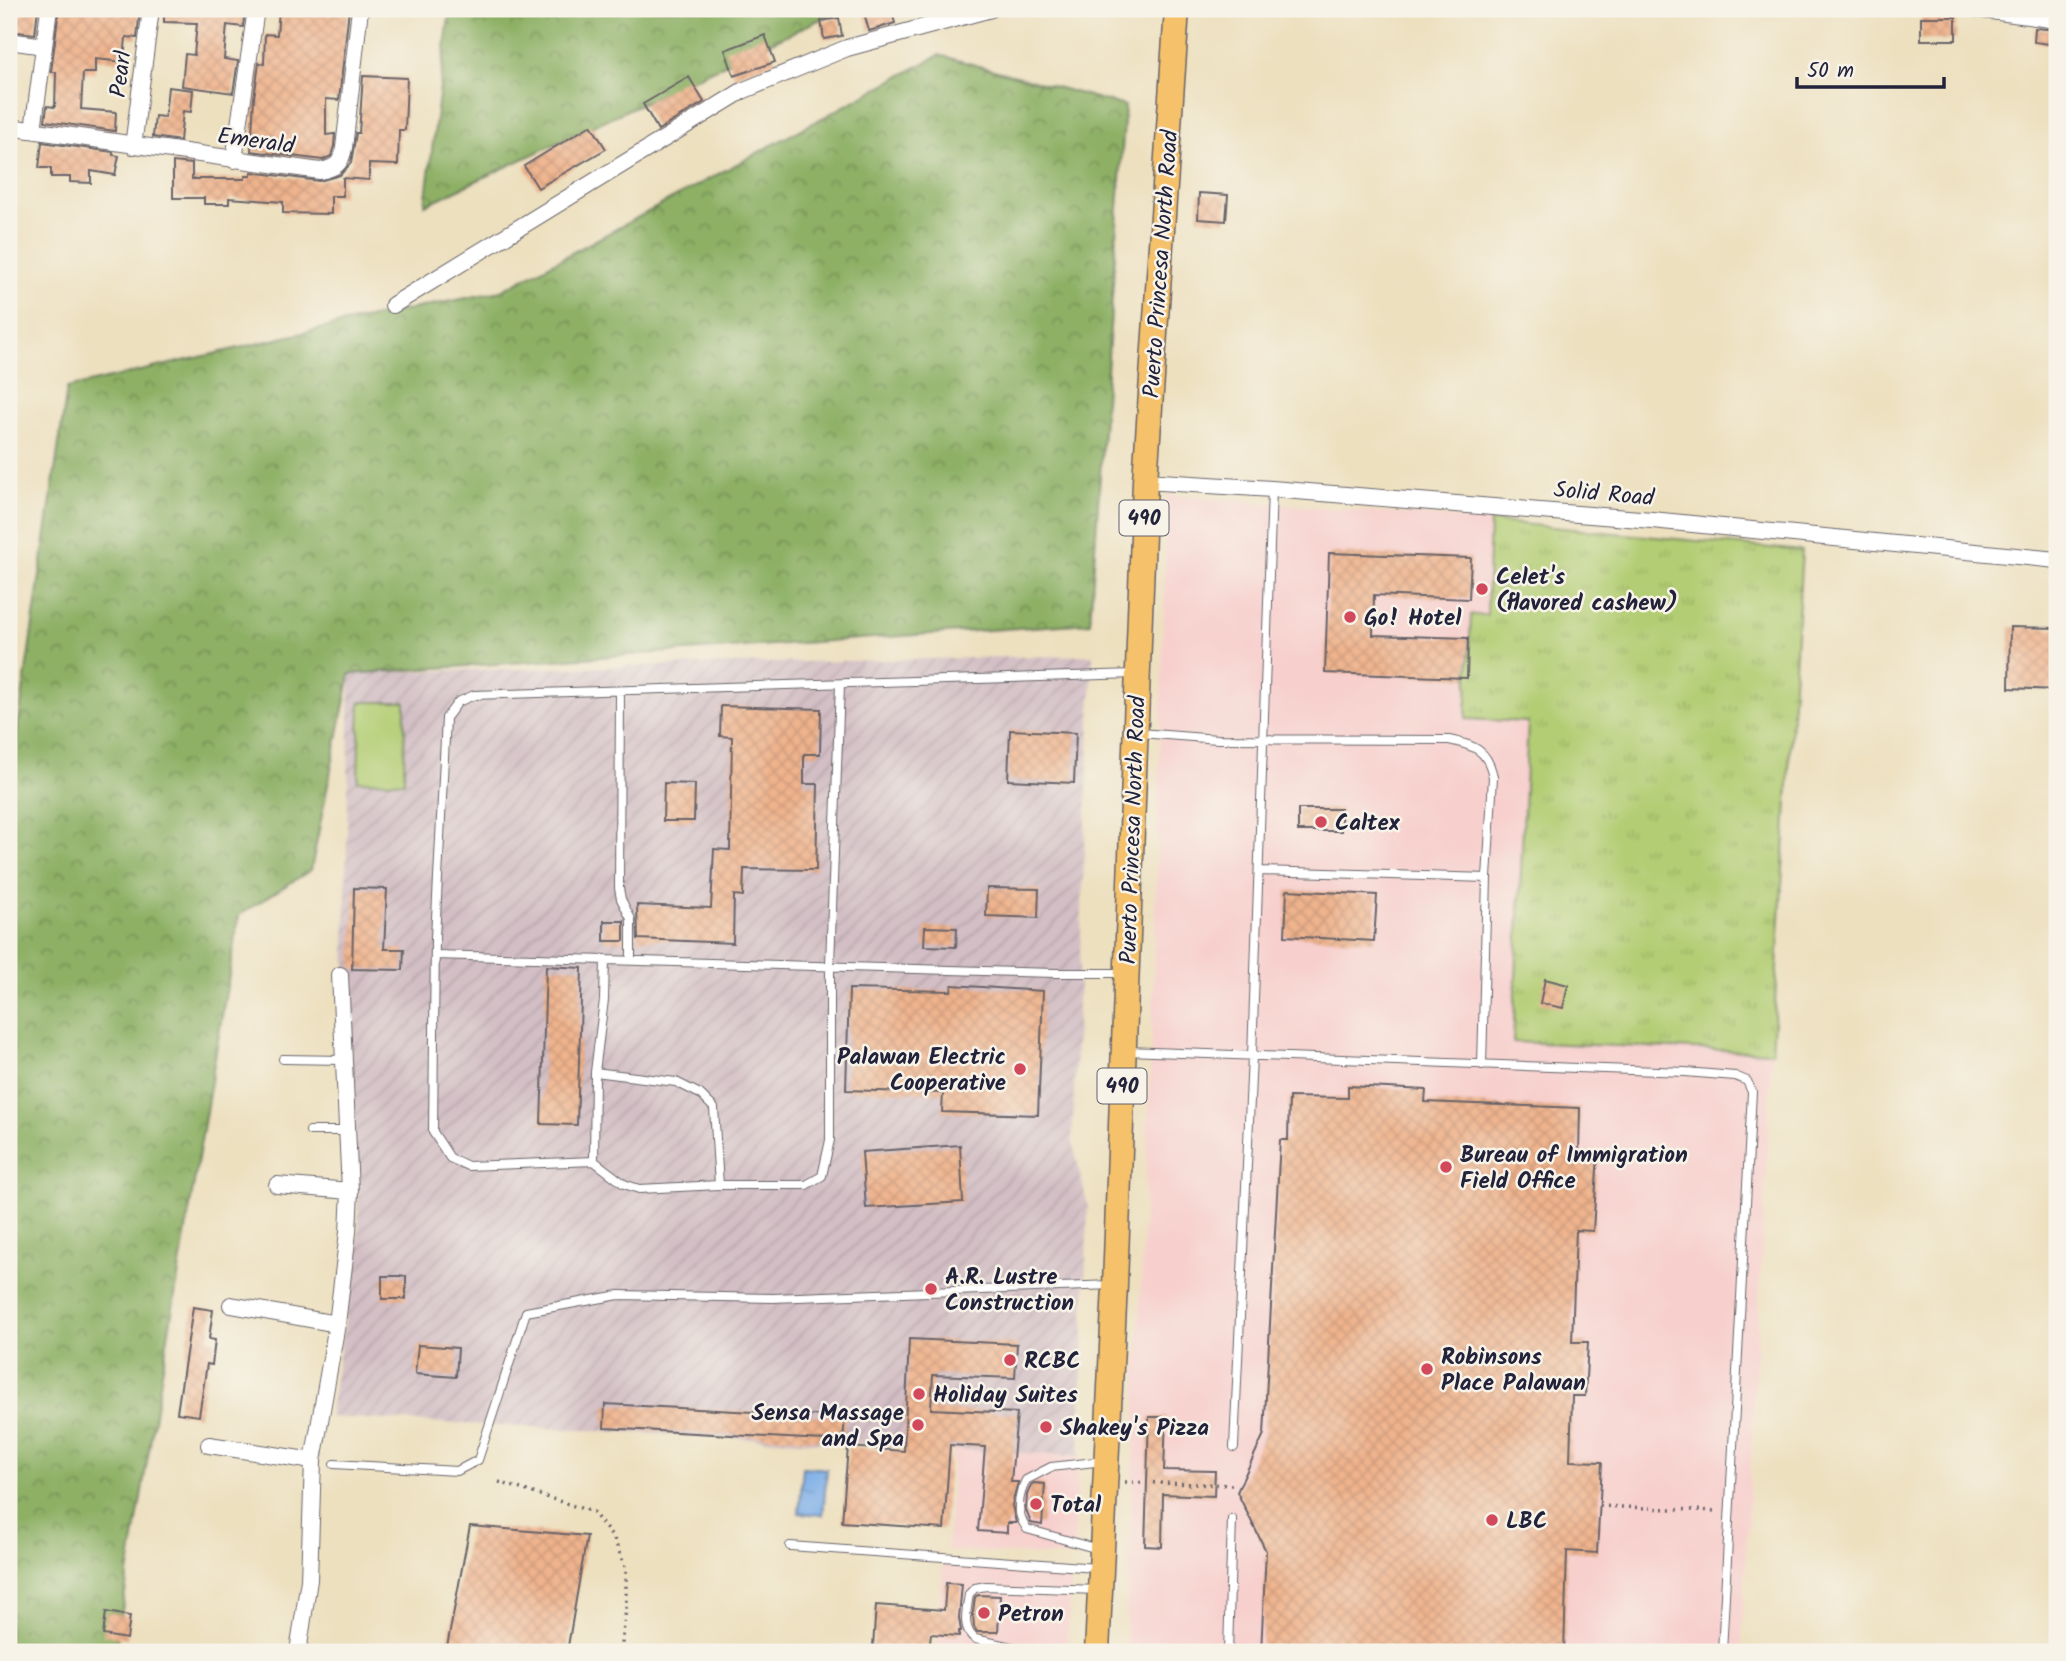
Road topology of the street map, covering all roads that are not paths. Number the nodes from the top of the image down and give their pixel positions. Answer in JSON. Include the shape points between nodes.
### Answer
{"nodes":[{"id":1,"x":49,"y":9,"type":"edge"},
{"id":2,"x":151,"y":9,"type":"edge"},
{"id":3,"x":256,"y":9,"type":"edge"},
{"id":4,"x":360,"y":9,"type":"edge"},
{"id":5,"x":992,"y":9,"type":"edge"},
{"id":6,"x":1177,"y":9,"type":"edge"},
{"id":7,"x":1976,"y":9,"type":"edge"},
{"id":8,"x":2036,"y":13,"type":"edge"},
{"id":9,"x":2057,"y":20,"type":"edge"},
{"id":10,"x":9,"y":41,"type":"edge"},
{"id":11,"x":44,"y":46,"type":"junction"},
{"id":12,"x":9,"y":127,"type":"edge"},
{"id":13,"x":33,"y":130,"type":"junction"},
{"id":14,"x":133,"y":146,"type":"junction"},
{"id":15,"x":234,"y":159,"type":"junction"},
{"id":16,"x":393,"y":305,"type":"dead end"},
{"id":17,"x":1145,"y":481,"type":"junction"},
{"id":18,"x":1272,"y":489,"type":"junction"},
{"id":19,"x":2057,"y":560,"type":"edge"},
{"id":20,"x":1139,"y":674,"type":"junction"},
{"id":21,"x":840,"y":684,"type":"junction"},
{"id":22,"x":620,"y":691,"type":"junction"},
{"id":23,"x":1135,"y":733,"type":"junction"},
{"id":24,"x":1264,"y":740,"type":"junction"},
{"id":25,"x":1259,"y":871,"type":"junction"},
{"id":26,"x":1488,"y":878,"type":"junction"},
{"id":27,"x":435,"y":955,"type":"junction"},
{"id":28,"x":605,"y":959,"type":"junction"},
{"id":29,"x":631,"y":960,"type":"junction"},
{"id":30,"x":830,"y":965,"type":"junction"},
{"id":31,"x":1126,"y":973,"type":"junction"},
{"id":32,"x":340,"y":975,"type":"dead end"},
{"id":33,"x":1123,"y":1051,"type":"junction"},
{"id":34,"x":1252,"y":1056,"type":"junction"},
{"id":35,"x":283,"y":1059,"type":"dead end"},
{"id":36,"x":344,"y":1060,"type":"junction"},
{"id":37,"x":1482,"y":1065,"type":"junction"},
{"id":38,"x":595,"y":1072,"type":"junction"},
{"id":39,"x":310,"y":1131,"type":"dead end"},
{"id":40,"x":346,"y":1131,"type":"junction"},
{"id":41,"x":594,"y":1161,"type":"junction"},
{"id":42,"x":277,"y":1185,"type":"dead end"},
{"id":43,"x":719,"y":1185,"type":"junction"},
{"id":44,"x":350,"y":1191,"type":"junction"},
{"id":45,"x":1115,"y":1285,"type":"junction"},
{"id":46,"x":231,"y":1305,"type":"dead end"},
{"id":47,"x":337,"y":1324,"type":"junction"},
{"id":48,"x":209,"y":1445,"type":"dead end"},
{"id":49,"x":1234,"y":1447,"type":"dead end"},
{"id":50,"x":313,"y":1461,"type":"junction"},
{"id":51,"x":334,"y":1464,"type":"dead end"},
{"id":52,"x":1106,"y":1471,"type":"junction"},
{"id":53,"x":1232,"y":1519,"type":"dead end"},
{"id":54,"x":790,"y":1546,"type":"dead end"},
{"id":55,"x":1101,"y":1570,"type":"junction"},
{"id":56,"x":298,"y":1652,"type":"edge"},
{"id":57,"x":1035,"y":1652,"type":"edge"},
{"id":58,"x":1097,"y":1652,"type":"edge"},
{"id":59,"x":1228,"y":1652,"type":"edge"},
{"id":60,"x":1722,"y":1652,"type":"edge"}],
"edges":[{"from":1,"to":11,"type":"street"},
{"from":2,"to":14,"type":"street","name":"Pearl"},
{"from":3,"to":15,"type":"street"},
{"from":4,"to":15,"type":"street","name":"Emerald","via":[[339,165],[320,172]]},
{"from":5,"to":16,"type":"street","via":[[847,48],[742,91]]},
{"from":6,"to":17,"type":"main road","name":"Puerto Princesa North Road","number":"490"},
{"from":7,"to":8,"type":"street"},
{"from":8,"to":9,"type":"street"},
{"from":10,"to":11,"type":"street"},
{"from":11,"to":13,"type":"street"},
{"from":12,"to":13,"type":"street","name":"Emerald"},
{"from":13,"to":14,"type":"street","name":"Emerald"},
{"from":14,"to":15,"type":"street","name":"Emerald"},
{"from":17,"to":18,"type":"street","name":"Solid Road"},
{"from":17,"to":20,"type":"main road","name":"Puerto Princesa North Road","number":"490"},
{"from":18,"to":19,"type":"street","name":"Solid Road"},
{"from":18,"to":24,"type":"lane"},
{"from":20,"to":21,"type":"lane"},
{"from":20,"to":23,"type":"main road","name":"Puerto Princesa North Road","number":"490"},
{"from":21,"to":22,"type":"lane"},
{"from":21,"to":30,"type":"lane"},
{"from":22,"to":27,"type":"lane","via":[[474,695],[458,702],[446,719]]},
{"from":22,"to":29,"type":"lane","via":[[620,888],[631,919]]},
{"from":23,"to":24,"type":"lane"},
{"from":23,"to":31,"type":"main road","name":"Puerto Princesa North Road","number":"490"},
{"from":24,"to":25,"type":"lane"},
{"from":24,"to":26,"type":"lane","via":[[1449,740],[1469,744],[1491,762]]},
{"from":25,"to":26,"type":"lane"},
{"from":25,"to":34,"type":"lane"},
{"from":26,"to":37,"type":"lane"},
{"from":27,"to":28,"type":"lane"},
{"from":27,"to":41,"type":"lane","via":[[433,1132],[445,1152],[468,1166]]},
{"from":28,"to":29,"type":"lane"},
{"from":28,"to":38,"type":"lane"},
{"from":29,"to":30,"type":"lane"},
{"from":30,"to":31,"type":"lane"},
{"from":30,"to":43,"type":"lane","via":[[831,1140],[822,1177],[806,1185]]},
{"from":31,"to":33,"type":"main road","name":"Puerto Princesa North Road","number":"490"},
{"from":32,"to":36,"type":"street"},
{"from":33,"to":34,"type":"lane"},
{"from":33,"to":45,"type":"main road","name":"Puerto Princesa North Road","number":"490"},
{"from":34,"to":37,"type":"lane"},
{"from":34,"to":49,"type":"lane"},
{"from":35,"to":36,"type":"lane"},
{"from":36,"to":40,"type":"street"},
{"from":37,"to":60,"type":"lane","via":[[1735,1076],[1747,1081],[1752,1092]]},
{"from":38,"to":41,"type":"lane"},
{"from":38,"to":43,"type":"lane","via":[[676,1082],[700,1094],[713,1108]]},
{"from":39,"to":40,"type":"lane"},
{"from":40,"to":44,"type":"street"},
{"from":41,"to":43,"type":"lane","via":[[631,1188]]},
{"from":42,"to":44,"type":"street"},
{"from":44,"to":47,"type":"street"},
{"from":45,"to":51,"type":"lane","via":[[773,1298],[619,1295],[526,1312],[478,1460],[457,1471]]},
{"from":45,"to":52,"type":"main road","name":"Puerto Princesa North Road","number":"490"},
{"from":46,"to":47,"type":"street"},
{"from":47,"to":50,"type":"street"},
{"from":48,"to":50,"type":"street"},
{"from":50,"to":56,"type":"street","via":[[309,1580]]},
{"from":52,"to":55,"type":"main road","name":"Puerto Princesa North Road","number":"490"},
{"from":52,"to":55,"type":"lane","via":[[1051,1467],[1026,1480],[1018,1508],[1027,1530]]},
{"from":53,"to":59,"type":"lane"},
{"from":54,"to":55,"type":"lane"},
{"from":55,"to":57,"type":"lane","via":[[986,1586],[969,1594],[969,1634]]},
{"from":55,"to":58,"type":"main road","name":"Puerto Princesa North Road","number":"490"}]}
